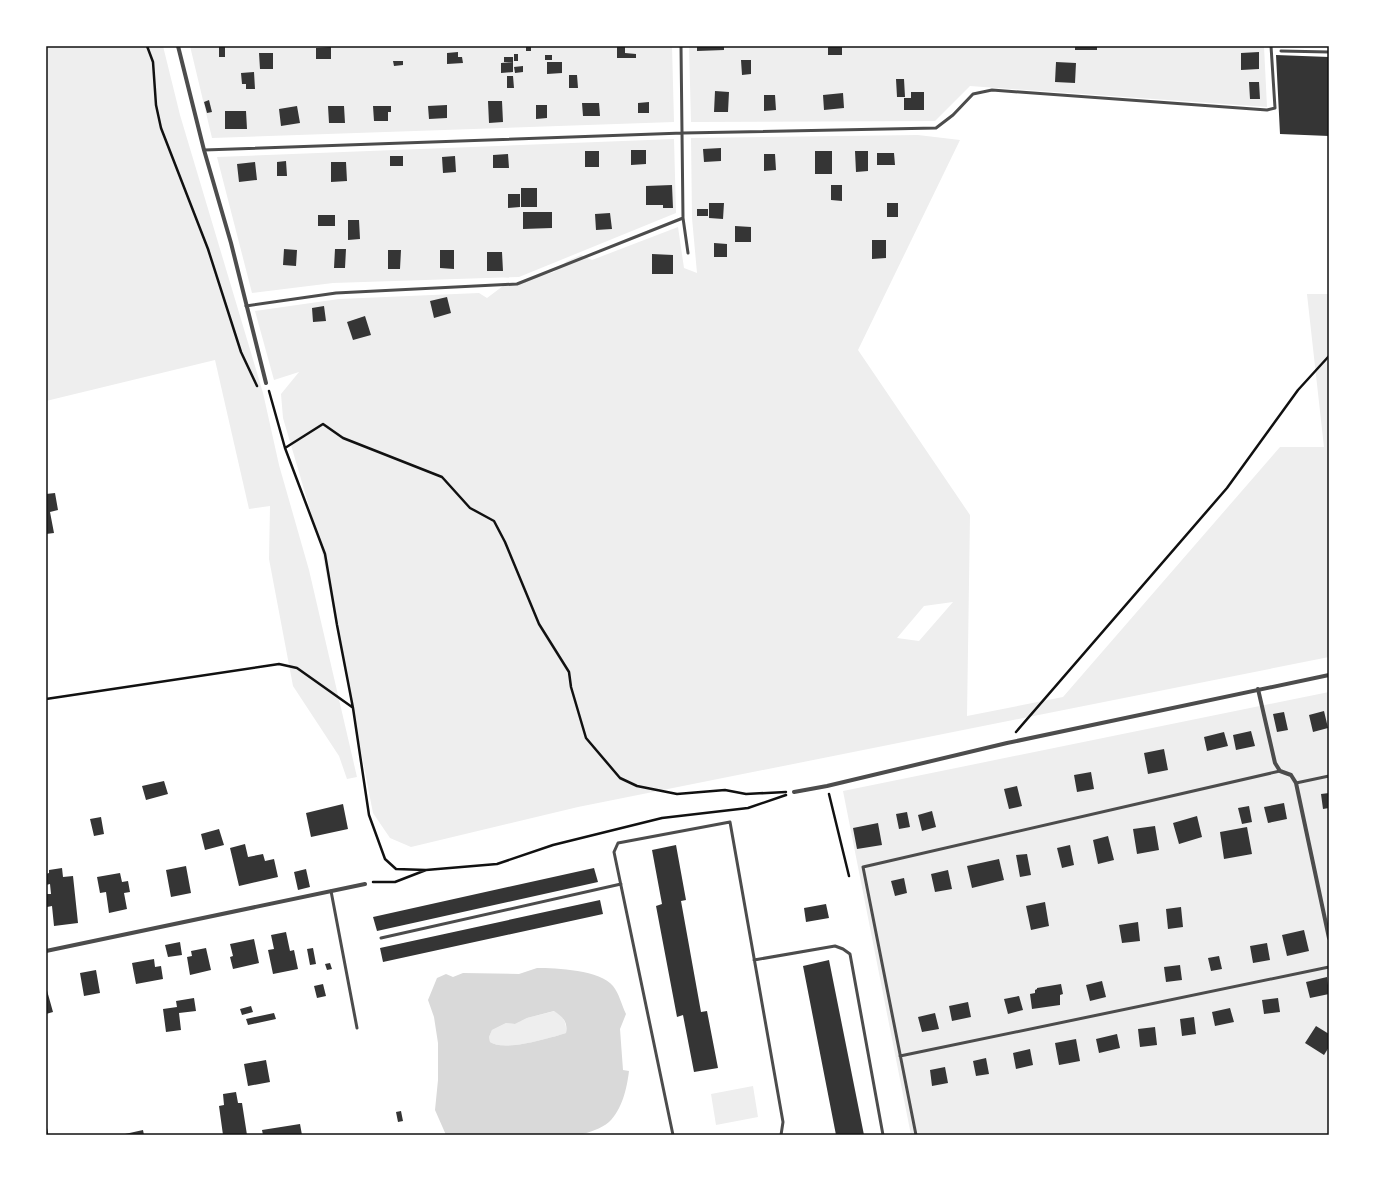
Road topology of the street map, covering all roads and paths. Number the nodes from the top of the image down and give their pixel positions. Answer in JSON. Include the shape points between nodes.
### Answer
{"nodes":[{"id":1,"x":147,"y":46,"type":"edge"},
{"id":2,"x":178,"y":46,"type":"edge"},
{"id":3,"x":680,"y":46,"type":"edge"},
{"id":4,"x":1272,"y":46,"type":"edge"},
{"id":5,"x":1281,"y":51,"type":"dead end"},
{"id":6,"x":1329,"y":52,"type":"edge"},
{"id":7,"x":683,"y":133,"type":"junction"},
{"id":8,"x":204,"y":150,"type":"junction"},
{"id":9,"x":683,"y":218,"type":"junction"},
{"id":10,"x":688,"y":253,"type":"dead end"},
{"id":11,"x":246,"y":306,"type":"junction"},
{"id":12,"x":1329,"y":356,"type":"edge"},
{"id":13,"x":266,"y":383,"type":"joint"},
{"id":14,"x":259,"y":388,"type":"dead end"},
{"id":15,"x":265,"y":393,"type":"dead end"},
{"id":16,"x":271,"y":398,"type":"junction"},
{"id":17,"x":285,"y":448,"type":"junction"},
{"id":18,"x":1329,"y":675,"type":"edge"},
{"id":19,"x":1258,"y":690,"type":"junction"},
{"id":20,"x":46,"y":699,"type":"edge"},
{"id":21,"x":352,"y":708,"type":"junction"},
{"id":22,"x":1007,"y":743,"type":"junction"},
{"id":23,"x":1280,"y":771,"type":"junction"},
{"id":24,"x":1329,"y":776,"type":"edge"},
{"id":25,"x":1296,"y":783,"type":"junction"},
{"id":26,"x":828,"y":786,"type":"junction"},
{"id":27,"x":794,"y":792,"type":"junction"},
{"id":28,"x":426,"y":870,"type":"junction"},
{"id":29,"x":849,"y":876,"type":"dead end"},
{"id":30,"x":364,"y":884,"type":"joint"},
{"id":31,"x":621,"y":884,"type":"junction"},
{"id":32,"x":331,"y":891,"type":"junction"},
{"id":33,"x":381,"y":938,"type":"dead end"},
{"id":34,"x":1329,"y":938,"type":"edge"},
{"id":35,"x":46,"y":951,"type":"edge"},
{"id":36,"x":754,"y":960,"type":"junction"},
{"id":37,"x":1329,"y":967,"type":"edge"},
{"id":38,"x":357,"y":1028,"type":"dead end"},
{"id":39,"x":900,"y":1056,"type":"junction"},
{"id":40,"x":46,"y":1129,"type":"edge"},
{"id":41,"x":48,"y":1135,"type":"edge"},
{"id":42,"x":673,"y":1135,"type":"edge"},
{"id":43,"x":781,"y":1135,"type":"edge"},
{"id":44,"x":883,"y":1135,"type":"edge"},
{"id":45,"x":916,"y":1135,"type":"edge"}],
"edges":[{"from":1,"to":14,"type":"path","via":[[153,62],[156,105],[161,128],[208,249],[241,352],[253,381]]},
{"from":2,"to":8,"type":"street"},
{"from":3,"to":7,"type":"lane"},
{"from":4,"to":7,"type":"lane","via":[[1275,108],[1267,110],[992,90],[973,94],[936,128]]},
{"from":5,"to":6,"type":"lane"},
{"from":7,"to":8,"type":"lane"},
{"from":7,"to":9,"type":"lane"},
{"from":8,"to":11,"type":"street"},
{"from":9,"to":10,"type":"lane"},
{"from":9,"to":11,"type":"lane","via":[[517,284],[336,293]]},
{"from":11,"to":13,"type":"street"},
{"from":12,"to":22,"type":"path","via":[[1298,390],[1227,488]]},
{"from":13,"to":16,"type":"path"},
{"from":15,"to":16,"type":"path"},
{"from":16,"to":17,"type":"path"},
{"from":17,"to":21,"type":"path","via":[[326,554]]},
{"from":17,"to":27,"type":"path","via":[[323,424],[344,438],[442,477],[470,508],[494,521],[508,548],[539,624],[569,672],[586,738],[620,778],[637,786],[678,794],[718,790],[746,794]]},
{"from":18,"to":19,"type":"street"},
{"from":19,"to":22,"type":"street"},
{"from":19,"to":23,"type":"street","via":[[1275,763]]},
{"from":20,"to":21,"type":"path","via":[[279,664],[297,668]]},
{"from":21,"to":28,"type":"path","via":[[368,815],[385,859],[396,869]]},
{"from":22,"to":26,"type":"street"},
{"from":23,"to":25,"type":"street","via":[[1291,775]]},
{"from":23,"to":39,"type":"lane","via":[[863,867]]},
{"from":24,"to":25,"type":"lane"},
{"from":25,"to":34,"type":"street"},
{"from":26,"to":27,"type":"street"},
{"from":26,"to":29,"type":"path"},
{"from":27,"to":28,"type":"path","via":[[748,808],[662,818],[553,846],[497,864]]},
{"from":28,"to":30,"type":"path","via":[[395,882]]},
{"from":30,"to":32,"type":"street"},
{"from":31,"to":33,"type":"lane"},
{"from":31,"to":36,"type":"lane","via":[[614,852],[618,843],[730,822]]},
{"from":31,"to":42,"type":"lane"},
{"from":32,"to":35,"type":"street"},
{"from":32,"to":38,"type":"lane"},
{"from":36,"to":43,"type":"lane","via":[[783,1122]]},
{"from":36,"to":44,"type":"lane","via":[[835,946],[850,954]]},
{"from":37,"to":39,"type":"lane"},
{"from":39,"to":45,"type":"lane"},
{"from":40,"to":41,"type":"path"}]}
